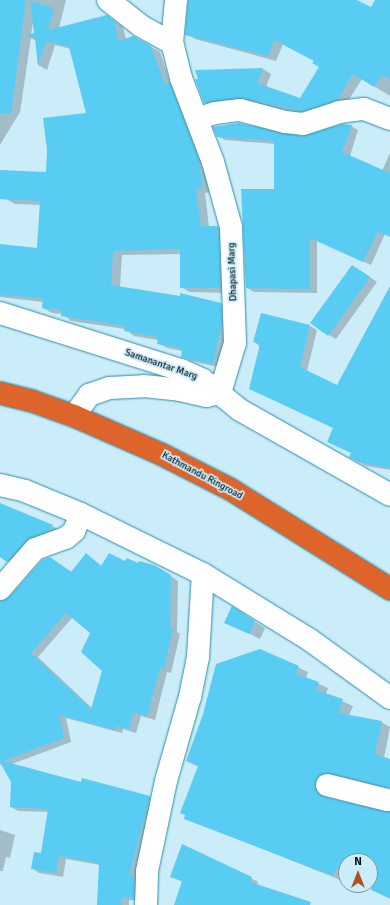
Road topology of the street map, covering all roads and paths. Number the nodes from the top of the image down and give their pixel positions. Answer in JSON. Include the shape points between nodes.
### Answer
{"nodes":[{"id":1,"x":108,"y":0,"type":"edge"},
{"id":2,"x":176,"y":0,"type":"edge"},
{"id":3,"x":172,"y":43,"type":"junction"},
{"id":4,"x":199,"y":118,"type":"junction"},
{"id":5,"x":390,"y":119,"type":"edge"},
{"id":6,"x":0,"y":313,"type":"edge"},
{"id":7,"x":0,"y":393,"type":"edge"},
{"id":8,"x":220,"y":393,"type":"junction"},
{"id":9,"x":74,"y":416,"type":"junction"},
{"id":10,"x":0,"y":485,"type":"edge"},
{"id":11,"x":390,"y":495,"type":"edge"},
{"id":12,"x":81,"y":514,"type":"junction"},
{"id":13,"x":203,"y":574,"type":"junction"},
{"id":14,"x":0,"y":589,"type":"edge"},
{"id":15,"x":390,"y":590,"type":"edge"},
{"id":16,"x":390,"y":698,"type":"edge"},
{"id":17,"x":327,"y":785,"type":"dead end"},
{"id":18,"x":386,"y":802,"type":"edge"},
{"id":19,"x":146,"y":905,"type":"edge"}],
"edges":[{"from":1,"to":3,"type":"street","via":[[141,26]]},
{"from":2,"to":3,"type":"street","name":"Dhapasi Marg"},
{"from":3,"to":4,"type":"street","name":"Dhapasi Marg","via":[[181,78]]},
{"from":4,"to":5,"type":"street","via":[[240,110],[285,122],[304,124],[339,112],[364,109]]},
{"from":4,"to":8,"type":"street","name":"Dhapasi Marg","via":[[232,227],[235,343]]},
{"from":6,"to":8,"type":"street","name":"Samanantar Marg","via":[[181,370],[203,380]]},
{"from":7,"to":9,"type":"highway","name":"Kathmandu Ringroad"},
{"from":8,"to":9,"type":"street","via":[[206,396],[144,386],[109,388],[89,395]]},
{"from":8,"to":11,"type":"street","name":"Samanantar Marg","via":[[246,413]]},
{"from":9,"to":15,"type":"highway","name":"Kathmandu Ringroad","via":[[161,454],[230,489]]},
{"from":10,"to":12,"type":"street","via":[[24,491]]},
{"from":12,"to":13,"type":"street"},
{"from":12,"to":14,"type":"street","via":[[74,531],[66,538],[34,549]]},
{"from":13,"to":16,"type":"street","via":[[310,640]]},
{"from":13,"to":19,"type":"street","via":[[198,657],[190,697],[166,781],[147,871]]},
{"from":17,"to":18,"type":"street"}]}
